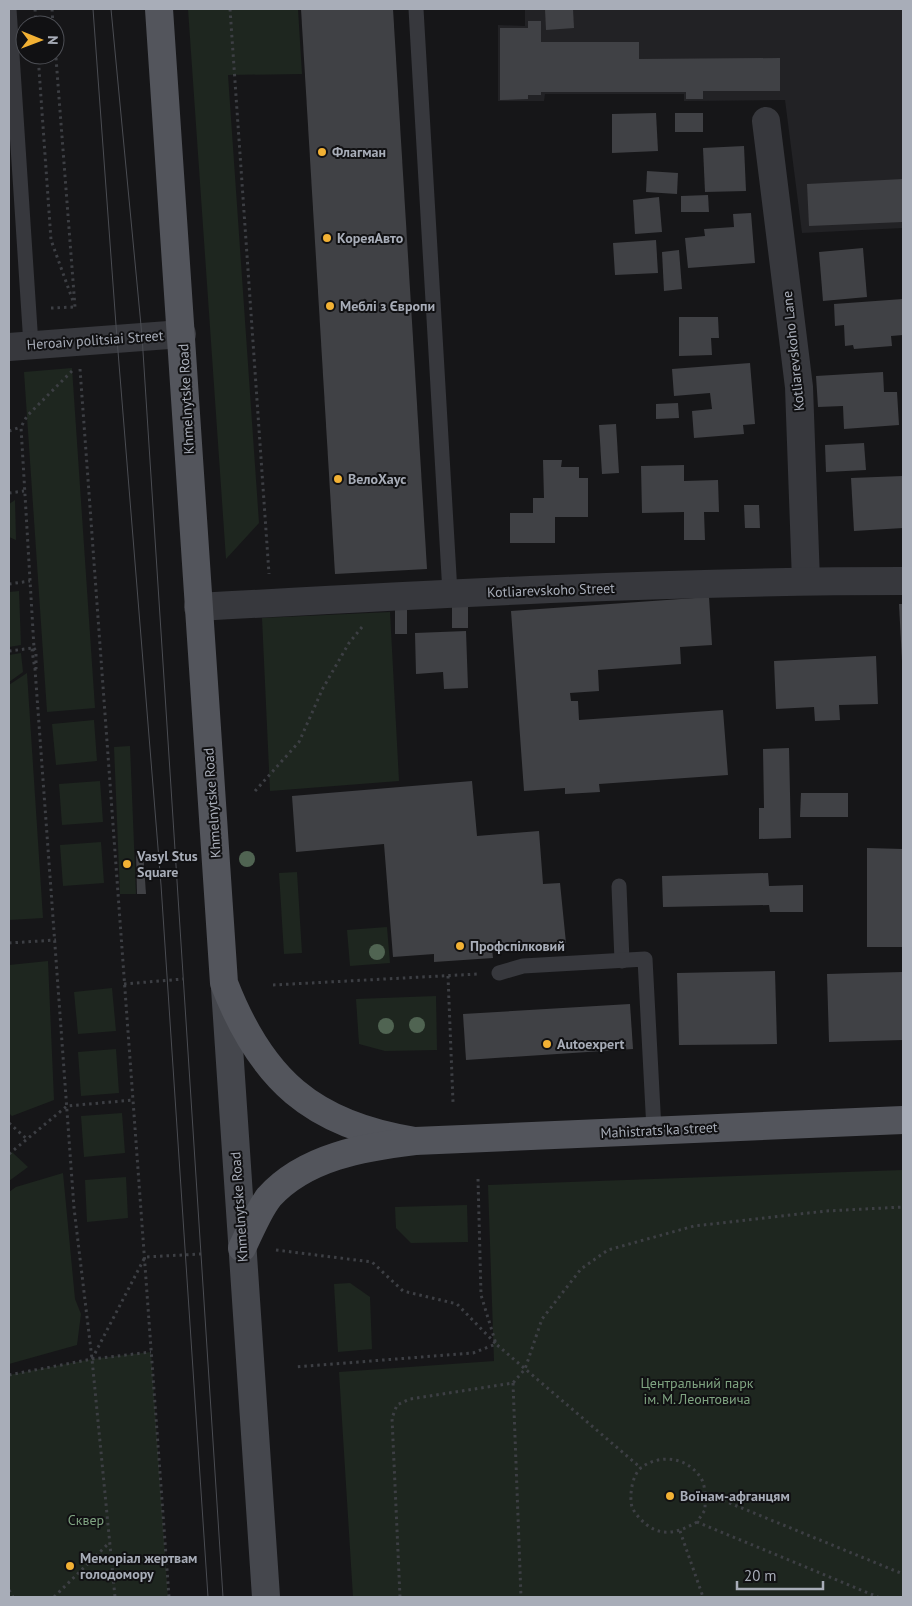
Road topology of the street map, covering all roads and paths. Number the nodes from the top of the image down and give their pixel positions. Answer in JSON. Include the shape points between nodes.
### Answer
{"nodes":[{"id":1,"x":9,"y":9,"type":"edge"},
{"id":2,"x":159,"y":9,"type":"edge"},
{"id":3,"x":230,"y":9,"type":"edge"},
{"id":4,"x":416,"y":9,"type":"edge"},
{"id":5,"x":39,"y":65,"type":"edge"},
{"id":6,"x":57,"y":65,"type":"edge"},
{"id":7,"x":766,"y":122,"type":"dead end"},
{"id":8,"x":182,"y":334,"type":"junction"},
{"id":9,"x":20,"y":346,"type":"edge"},
{"id":10,"x":21,"y":427,"type":"junction"},
{"id":11,"x":9,"y":431,"type":"edge"},
{"id":12,"x":24,"y":491,"type":"junction"},
{"id":13,"x":9,"y":494,"type":"edge"},
{"id":14,"x":30,"y":581,"type":"junction"},
{"id":15,"x":806,"y":581,"type":"junction"},
{"id":16,"x":903,"y":581,"type":"edge"},
{"id":17,"x":9,"y":584,"type":"edge"},
{"id":18,"x":450,"y":593,"type":"junction"},
{"id":19,"x":387,"y":597,"type":"junction"},
{"id":20,"x":270,"y":603,"type":"junction"},
{"id":21,"x":198,"y":607,"type":"junction"},
{"id":22,"x":34,"y":648,"type":"junction"},
{"id":23,"x":9,"y":651,"type":"edge"},
{"id":24,"x":255,"y":791,"type":"dead end"},
{"id":25,"x":619,"y":886,"type":"dead end"},
{"id":26,"x":56,"y":940,"type":"junction"},
{"id":27,"x":9,"y":943,"type":"edge"},
{"id":28,"x":622,"y":960,"type":"junction"},
{"id":29,"x":499,"y":973,"type":"joint"},
{"id":30,"x":448,"y":976,"type":"junction"},
{"id":31,"x":183,"y":978,"type":"dead end"},
{"id":32,"x":224,"y":983,"type":"junction"},
{"id":33,"x":124,"y":984,"type":"junction"},
{"id":34,"x":273,"y":985,"type":"dead end"},
{"id":35,"x":133,"y":1100,"type":"junction"},
{"id":36,"x":453,"y":1102,"type":"dead end"},
{"id":37,"x":67,"y":1106,"type":"junction"},
{"id":38,"x":903,"y":1120,"type":"edge"},
{"id":39,"x":9,"y":1123,"type":"edge"},
{"id":40,"x":654,"y":1130,"type":"junction"},
{"id":41,"x":28,"y":1140,"type":"junction"},
{"id":42,"x":416,"y":1141,"type":"junction"},
{"id":43,"x":9,"y":1154,"type":"edge"},
{"id":44,"x":478,"y":1179,"type":"dead end"},
{"id":45,"x":903,"y":1207,"type":"edge"},
{"id":46,"x":242,"y":1248,"type":"junction"},
{"id":47,"x":276,"y":1250,"type":"dead end"},
{"id":48,"x":201,"y":1254,"type":"dead end"},
{"id":49,"x":145,"y":1257,"type":"junction"},
{"id":50,"x":496,"y":1344,"type":"junction"},
{"id":51,"x":151,"y":1352,"type":"junction"},
{"id":52,"x":92,"y":1359,"type":"junction"},
{"id":53,"x":294,"y":1366,"type":"dead end"},
{"id":54,"x":525,"y":1369,"type":"junction"},
{"id":55,"x":9,"y":1375,"type":"edge"},
{"id":56,"x":512,"y":1383,"type":"junction"},
{"id":57,"x":641,"y":1468,"type":"junction"},
{"id":58,"x":704,"y":1493,"type":"junction"},
{"id":59,"x":697,"y":1522,"type":"junction"},
{"id":60,"x":680,"y":1531,"type":"junction"},
{"id":61,"x":109,"y":1543,"type":"junction"},
{"id":62,"x":903,"y":1574,"type":"edge"},
{"id":63,"x":9,"y":1590,"type":"edge"},
{"id":64,"x":13,"y":1597,"type":"edge"},
{"id":65,"x":54,"y":1597,"type":"edge"},
{"id":66,"x":114,"y":1597,"type":"edge"},
{"id":67,"x":169,"y":1597,"type":"edge"},
{"id":68,"x":266,"y":1597,"type":"edge"},
{"id":69,"x":400,"y":1597,"type":"edge"},
{"id":70,"x":521,"y":1597,"type":"edge"},
{"id":71,"x":703,"y":1597,"type":"edge"},
{"id":72,"x":878,"y":1597,"type":"edge"}],
"edges":[{"from":1,"to":9,"type":"lane"},
{"from":2,"to":8,"type":"main road","name":"Khmelnytske Road"},
{"from":3,"to":20,"type":"path"},
{"from":4,"to":18,"type":"lane"},
{"from":5,"to":6,"type":"path","via":[[51,240],[75,306]]},
{"from":7,"to":15,"type":"street","name":"Kotliarevskoho Lane","via":[[799,387]]},
{"from":8,"to":9,"type":"street","name":"Heroaiv politsiai Street"},
{"from":8,"to":21,"type":"main road","name":"Khmelnytske Road"},
{"from":10,"to":11,"type":"path"},
{"from":10,"to":12,"type":"path"},
{"from":10,"to":33,"type":"path","via":[[27,416],[79,364]]},
{"from":12,"to":13,"type":"path"},
{"from":12,"to":14,"type":"path"},
{"from":14,"to":17,"type":"path"},
{"from":14,"to":22,"type":"path"},
{"from":15,"to":16,"type":"street","name":"Kotliarevskoho Street"},
{"from":15,"to":18,"type":"street","name":"Kotliarevskoho Street"},
{"from":18,"to":19,"type":"street","name":"Kotliarevskoho Street"},
{"from":19,"to":20,"type":"street","name":"Kotliarevskoho Street"},
{"from":19,"to":24,"type":"path","via":[[349,643],[322,688],[299,742]]},
{"from":20,"to":21,"type":"street","name":"Kotliarevskoho Street"},
{"from":21,"to":32,"type":"main road","name":"Khmelnytske Road"},
{"from":22,"to":23,"type":"path"},
{"from":22,"to":26,"type":"path"},
{"from":25,"to":28,"type":"lane"},
{"from":26,"to":27,"type":"path"},
{"from":26,"to":37,"type":"path"},
{"from":28,"to":29,"type":"lane","via":[[523,966]]},
{"from":28,"to":40,"type":"lane","via":[[645,959]]},
{"from":29,"to":30,"type":"path"},
{"from":30,"to":34,"type":"path"},
{"from":30,"to":36,"type":"path"},
{"from":31,"to":33,"type":"path"},
{"from":32,"to":42,"type":"main road","via":[[238,1018],[257,1051],[281,1080],[310,1104],[379,1135]]},
{"from":32,"to":46,"type":"main road","name":"Khmelnytske Road"},
{"from":33,"to":35,"type":"path"},
{"from":35,"to":37,"type":"path"},
{"from":35,"to":49,"type":"path"},
{"from":37,"to":41,"type":"path"},
{"from":37,"to":52,"type":"path","via":[[74,1208]]},
{"from":38,"to":40,"type":"main road","name":"Mahistrats'ka street"},
{"from":39,"to":41,"type":"path"},
{"from":40,"to":42,"type":"main road","name":"Mahistrats'ka street"},
{"from":41,"to":43,"type":"path"},
{"from":42,"to":46,"type":"main road","via":[[379,1145],[311,1165],[289,1178],[268,1199]]},
{"from":44,"to":50,"type":"path","via":[[481,1295]]},
{"from":45,"to":54,"type":"path","via":[[826,1211],[694,1226],[608,1250],[581,1269],[542,1319]]},
{"from":46,"to":68,"type":"main road","name":"Khmelnytske Road"},
{"from":47,"to":50,"type":"path","via":[[372,1262],[403,1291],[457,1304]]},
{"from":48,"to":49,"type":"path"},
{"from":49,"to":51,"type":"path"},
{"from":49,"to":52,"type":"path"},
{"from":50,"to":53,"type":"path","via":[[473,1353]]},
{"from":50,"to":54,"type":"path"},
{"from":51,"to":52,"type":"path"},
{"from":51,"to":67,"type":"path"},
{"from":52,"to":55,"type":"path"},
{"from":52,"to":61,"type":"path"},
{"from":54,"to":56,"type":"path"},
{"from":54,"to":57,"type":"path"},
{"from":56,"to":69,"type":"path","via":[[410,1399],[397,1405],[392,1418]]},
{"from":56,"to":70,"type":"path"},
{"from":57,"to":58,"type":"path","via":[[663,1459],[680,1460],[694,1469],[703,1482]]},
{"from":57,"to":60,"type":"path","via":[[632,1485],[632,1506],[640,1519],[651,1528]]},
{"from":58,"to":59,"type":"path","via":[[705,1510]]},
{"from":58,"to":62,"type":"path"},
{"from":59,"to":60,"type":"path"},
{"from":59,"to":72,"type":"path"},
{"from":60,"to":71,"type":"path"},
{"from":61,"to":65,"type":"path"},
{"from":61,"to":66,"type":"path"},
{"from":63,"to":64,"type":"path"}]}
